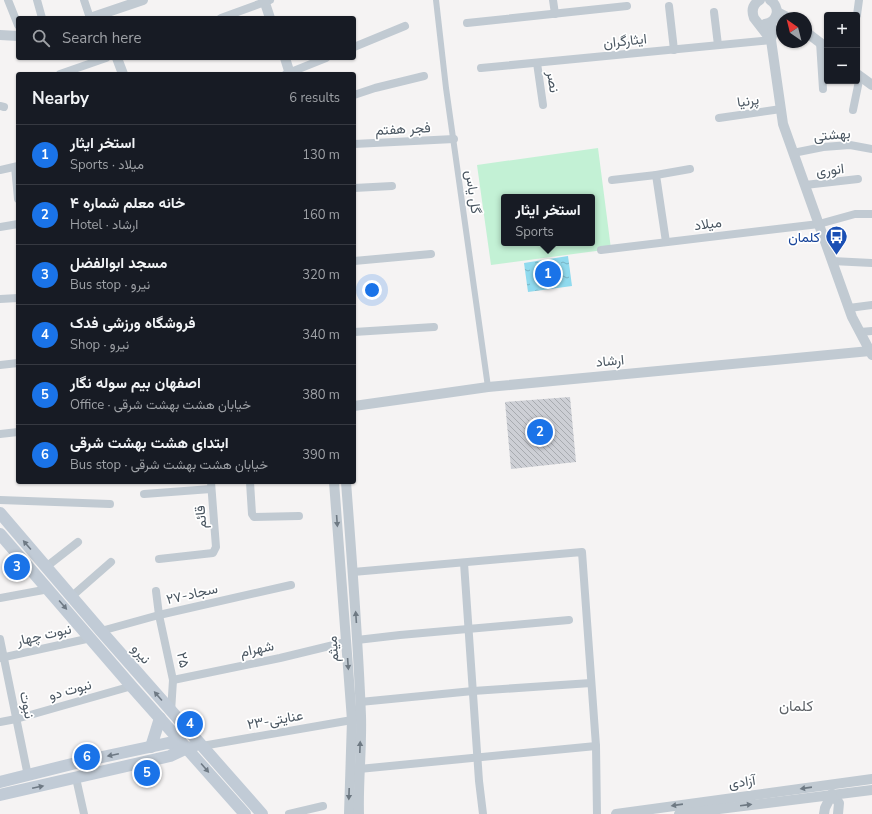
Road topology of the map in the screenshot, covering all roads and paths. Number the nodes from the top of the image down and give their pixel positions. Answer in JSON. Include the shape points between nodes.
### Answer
{"nodes":[{"id":1,"x":8,"y":0,"type":"edge"},
{"id":2,"x":37,"y":0,"type":"edge"},
{"id":3,"x":84,"y":0,"type":"edge"},
{"id":4,"x":143,"y":0,"type":"edge"},
{"id":5,"x":436,"y":0,"type":"edge"},
{"id":6,"x":553,"y":0,"type":"edge"},
{"id":7,"x":748,"y":0,"type":"edge"},
{"id":8,"x":760,"y":0,"type":"edge"},
{"id":9,"x":859,"y":0,"type":"edge"},
{"id":10,"x":266,"y":1,"type":"edge"},
{"id":11,"x":627,"y":6,"type":"dead end"},
{"id":12,"x":669,"y":6,"type":"dead end"},
{"id":13,"x":752,"y":10,"type":"junction"},
{"id":14,"x":775,"y":11,"type":"edge"},
{"id":15,"x":714,"y":12,"type":"dead end"},
{"id":16,"x":857,"y":12,"type":"edge"},
{"id":17,"x":555,"y":14,"type":"junction"},
{"id":18,"x":41,"y":16,"type":"edge"},
{"id":19,"x":89,"y":16,"type":"edge"},
{"id":20,"x":102,"y":16,"type":"edge"},
{"id":21,"x":226,"y":16,"type":"edge"},
{"id":22,"x":270,"y":16,"type":"edge"},
{"id":23,"x":16,"y":20,"type":"edge"},
{"id":24,"x":757,"y":21,"type":"junction"},
{"id":25,"x":468,"y":23,"type":"dead end"},
{"id":26,"x":405,"y":26,"type":"dead end"},
{"id":27,"x":0,"y":35,"type":"edge"},
{"id":28,"x":16,"y":36,"type":"edge"},
{"id":29,"x":812,"y":37,"type":"edge"},
{"id":30,"x":771,"y":40,"type":"junction"},
{"id":31,"x":718,"y":45,"type":"junction"},
{"id":32,"x":823,"y":45,"type":"edge"},
{"id":33,"x":356,"y":46,"type":"edge"},
{"id":34,"x":674,"y":50,"type":"junction"},
{"id":35,"x":100,"y":60,"type":"edge"},
{"id":36,"x":118,"y":60,"type":"edge"},
{"id":37,"x":286,"y":60,"type":"edge"},
{"id":38,"x":321,"y":60,"type":"edge"},
{"id":39,"x":537,"y":63,"type":"junction"},
{"id":40,"x":481,"y":68,"type":"dead end"},
{"id":41,"x":66,"y":72,"type":"edge"},
{"id":42,"x":122,"y":72,"type":"edge"},
{"id":43,"x":288,"y":72,"type":"edge"},
{"id":44,"x":294,"y":72,"type":"edge"},
{"id":45,"x":424,"y":76,"type":"dead end"},
{"id":46,"x":860,"y":76,"type":"edge"},
{"id":47,"x":857,"y":84,"type":"edge"},
{"id":48,"x":872,"y":85,"type":"edge"},
{"id":49,"x":823,"y":89,"type":"dead end"},
{"id":50,"x":356,"y":94,"type":"edge"},
{"id":51,"x":543,"y":105,"type":"dead end"},
{"id":52,"x":781,"y":109,"type":"junction"},
{"id":53,"x":853,"y":110,"type":"dead end"},
{"id":54,"x":719,"y":118,"type":"dead end"},
{"id":55,"x":454,"y":139,"type":"junction"},
{"id":56,"x":356,"y":144,"type":"edge"},
{"id":57,"x":872,"y":149,"type":"edge"},
{"id":58,"x":793,"y":153,"type":"junction"},
{"id":59,"x":16,"y":166,"type":"edge"},
{"id":60,"x":690,"y":168,"type":"dead end"},
{"id":61,"x":0,"y":170,"type":"edge"},
{"id":62,"x":656,"y":175,"type":"junction"},
{"id":63,"x":612,"y":180,"type":"dead end"},
{"id":64,"x":858,"y":180,"type":"dead end"},
{"id":65,"x":805,"y":185,"type":"junction"},
{"id":66,"x":392,"y":186,"type":"dead end"},
{"id":67,"x":356,"y":188,"type":"edge"},
{"id":68,"x":872,"y":214,"type":"edge"},
{"id":69,"x":16,"y":224,"type":"edge"},
{"id":70,"x":819,"y":224,"type":"junction"},
{"id":71,"x":0,"y":227,"type":"edge"},
{"id":72,"x":666,"y":242,"type":"junction"},
{"id":73,"x":601,"y":250,"type":"dead end"},
{"id":74,"x":430,"y":254,"type":"dead end"},
{"id":75,"x":356,"y":261,"type":"edge"},
{"id":76,"x":832,"y":261,"type":"junction"},
{"id":77,"x":872,"y":263,"type":"edge"},
{"id":78,"x":16,"y":298,"type":"edge"},
{"id":79,"x":0,"y":300,"type":"edge"},
{"id":80,"x":872,"y":305,"type":"edge"},
{"id":81,"x":849,"y":308,"type":"junction"},
{"id":82,"x":434,"y":327,"type":"dead end"},
{"id":83,"x":872,"y":331,"type":"edge"},
{"id":84,"x":356,"y":332,"type":"edge"},
{"id":85,"x":860,"y":332,"type":"junction"},
{"id":86,"x":871,"y":353,"type":"edge"},
{"id":87,"x":16,"y":363,"type":"edge"},
{"id":88,"x":0,"y":365,"type":"edge"},
{"id":89,"x":488,"y":387,"type":"junction"},
{"id":90,"x":356,"y":406,"type":"edge"},
{"id":91,"x":16,"y":432,"type":"edge"},
{"id":92,"x":0,"y":434,"type":"edge"},
{"id":93,"x":250,"y":484,"type":"edge"},
{"id":94,"x":334,"y":484,"type":"edge"},
{"id":95,"x":346,"y":484,"type":"edge"},
{"id":96,"x":211,"y":485,"type":"edge"},
{"id":97,"x":144,"y":494,"type":"dead end"},
{"id":98,"x":0,"y":500,"type":"edge"},
{"id":99,"x":110,"y":504,"type":"dead end"},
{"id":100,"x":0,"y":513,"type":"edge"},
{"id":101,"x":298,"y":516,"type":"dead end"},
{"id":102,"x":0,"y":534,"type":"edge"},
{"id":103,"x":78,"y":542,"type":"dead end"},
{"id":104,"x":159,"y":559,"type":"dead end"},
{"id":105,"x":111,"y":562,"type":"dead end"},
{"id":106,"x":464,"y":563,"type":"junction"},
{"id":107,"x":46,"y":567,"type":"junction"},
{"id":108,"x":353,"y":572,"type":"junction"},
{"id":109,"x":291,"y":585,"type":"dead end"},
{"id":110,"x":49,"y":589,"type":"junction"},
{"id":111,"x":156,"y":591,"type":"dead end"},
{"id":112,"x":72,"y":597,"type":"junction"},
{"id":113,"x":0,"y":598,"type":"edge"},
{"id":114,"x":159,"y":616,"type":"junction"},
{"id":115,"x":569,"y":620,"type":"dead end"},
{"id":116,"x":469,"y":629,"type":"junction"},
{"id":117,"x":96,"y":634,"type":"junction"},
{"id":118,"x":0,"y":639,"type":"edge"},
{"id":119,"x":357,"y":640,"type":"junction"},
{"id":120,"x":346,"y":642,"type":"junction"},
{"id":121,"x":2,"y":657,"type":"edge"},
{"id":122,"x":173,"y":680,"type":"junction"},
{"id":123,"x":591,"y":683,"type":"junction"},
{"id":124,"x":132,"y":686,"type":"junction"},
{"id":125,"x":473,"y":691,"type":"junction"},
{"id":126,"x":360,"y":702,"type":"junction"},
{"id":127,"x":171,"y":712,"type":"junction"},
{"id":128,"x":160,"y":718,"type":"junction"},
{"id":129,"x":16,"y":719,"type":"junction"},
{"id":130,"x":352,"y":720,"type":"junction"},
{"id":131,"x":0,"y":722,"type":"edge"},
{"id":132,"x":168,"y":743,"type":"junction"},
{"id":133,"x":202,"y":746,"type":"junction"},
{"id":134,"x":596,"y":746,"type":"junction"},
{"id":135,"x":151,"y":747,"type":"junction"},
{"id":136,"x":187,"y":748,"type":"junction"},
{"id":137,"x":170,"y":756,"type":"junction"},
{"id":138,"x":478,"y":757,"type":"junction"},
{"id":139,"x":359,"y":769,"type":"junction"},
{"id":140,"x":28,"y":776,"type":"junction"},
{"id":141,"x":76,"y":778,"type":"junction"},
{"id":142,"x":872,"y":779,"type":"edge"},
{"id":143,"x":0,"y":782,"type":"edge"},
{"id":144,"x":832,"y":789,"type":"junction"},
{"id":145,"x":872,"y":790,"type":"edge"},
{"id":146,"x":0,"y":795,"type":"edge"},
{"id":147,"x":323,"y":806,"type":"dead end"},
{"id":148,"x":727,"y":807,"type":"edge"},
{"id":149,"x":649,"y":811,"type":"edge"},
{"id":150,"x":84,"y":814,"type":"edge"},
{"id":151,"x":245,"y":814,"type":"edge"},
{"id":152,"x":262,"y":814,"type":"edge"},
{"id":153,"x":289,"y":814,"type":"edge"},
{"id":154,"x":348,"y":814,"type":"edge"},
{"id":155,"x":359,"y":814,"type":"edge"},
{"id":156,"x":483,"y":814,"type":"edge"},
{"id":157,"x":597,"y":814,"type":"edge"},
{"id":158,"x":616,"y":814,"type":"edge"},
{"id":159,"x":679,"y":814,"type":"edge"},
{"id":160,"x":824,"y":814,"type":"edge"},
{"id":161,"x":838,"y":814,"type":"edge"}],
"edges":[{"from":1,"to":23,"type":"street"},
{"from":2,"to":18,"type":"street"},
{"from":3,"to":19,"type":"street"},
{"from":4,"to":20,"type":"street"},
{"from":5,"to":55,"type":"street","name":"گل یاس"},
{"from":6,"to":17,"type":"street"},
{"from":7,"to":13,"type":"street"},
{"from":8,"to":13,"type":"street"},
{"from":9,"to":16,"type":"street"},
{"from":10,"to":21,"type":"street"},
{"from":10,"to":22,"type":"street"},
{"from":11,"to":17,"type":"street"},
{"from":12,"to":34,"type":"street"},
{"from":13,"to":24,"type":"street"},
{"from":14,"to":24,"type":"street","via":[[764,24]]},
{"from":14,"to":30,"type":"street"},
{"from":15,"to":31,"type":"street"},
{"from":17,"to":25,"type":"street"},
{"from":24,"to":30,"type":"street"},
{"from":26,"to":33,"type":"street"},
{"from":27,"to":28,"type":"street"},
{"from":29,"to":32,"type":"street"},
{"from":30,"to":31,"type":"street","name":"ایثارگران"},
{"from":30,"to":52,"type":"street"},
{"from":31,"to":34,"type":"street","name":"ایثارگران"},
{"from":32,"to":49,"type":"street"},
{"from":34,"to":39,"type":"street","name":"ایثارگران"},
{"from":35,"to":41,"type":"street"},
{"from":36,"to":42,"type":"street"},
{"from":37,"to":43,"type":"street"},
{"from":38,"to":44,"type":"street"},
{"from":39,"to":40,"type":"street","name":"ایثارگران"},
{"from":39,"to":51,"type":"street","name":"نصر"},
{"from":45,"to":50,"type":"street"},
{"from":46,"to":48,"type":"street"},
{"from":47,"to":53,"type":"street"},
{"from":52,"to":54,"type":"street","name":"پرنیا"},
{"from":52,"to":58,"type":"street","via":[[783,124]]},
{"from":55,"to":56,"type":"street","name":"فجر هفتم"},
{"from":55,"to":89,"type":"street","name":"گل یاس"},
{"from":57,"to":58,"type":"street","name":"بهشتی","via":[[850,145]]},
{"from":58,"to":65,"type":"street"},
{"from":59,"to":61,"type":"street"},
{"from":60,"to":62,"type":"street"},
{"from":62,"to":63,"type":"street"},
{"from":62,"to":72,"type":"street"},
{"from":64,"to":65,"type":"street","name":"انوری"},
{"from":65,"to":70,"type":"street"},
{"from":66,"to":67,"type":"street"},
{"from":68,"to":70,"type":"street","name":"میلاد","via":[[856,214]]},
{"from":69,"to":71,"type":"street"},
{"from":70,"to":72,"type":"street","name":"میلاد"},
{"from":70,"to":76,"type":"street"},
{"from":72,"to":73,"type":"street","name":"میلاد"},
{"from":74,"to":75,"type":"street"},
{"from":76,"to":77,"type":"street"},
{"from":76,"to":81,"type":"street"},
{"from":78,"to":79,"type":"street"},
{"from":80,"to":81,"type":"street"},
{"from":81,"to":85,"type":"street"},
{"from":82,"to":84,"type":"street"},
{"from":83,"to":85,"type":"street"},
{"from":85,"to":86,"type":"street"},
{"from":86,"to":89,"type":"street","name":"ارشاد"},
{"from":87,"to":88,"type":"street"},
{"from":89,"to":90,"type":"street","name":"ارشاد"},
{"from":91,"to":92,"type":"street"},
{"from":93,"to":101,"type":"street","via":[[254,517]]},
{"from":94,"to":120,"type":"street","name":"میثم","one_way":true},
{"from":95,"to":108,"type":"street","name":"میثم"},
{"from":96,"to":97,"type":"street"},
{"from":96,"to":104,"type":"street","name":"قائم","via":[[216,547],[213,553]]},
{"from":98,"to":99,"type":"street"},
{"from":107,"to":100,"type":"main road","name":"نیرو","one_way":true},
{"from":102,"to":110,"type":"main road","name":"نیرو"},
{"from":103,"to":107,"type":"street"},
{"from":105,"to":112,"type":"street"},
{"from":106,"to":108,"type":"street"},
{"from":106,"to":116,"type":"street"},
{"from":106,"to":123,"type":"street","via":[[582,552]]},
{"from":107,"to":112,"type":"main road","name":"نیرو"},
{"from":119,"to":108,"type":"street","name":"میثم","one_way":true},
{"from":109,"to":114,"type":"street","name":"۲۷-سجاد"},
{"from":110,"to":113,"type":"street"},
{"from":110,"to":117,"type":"main road","name":"نیرو","one_way":true},
{"from":111,"to":114,"type":"street","name":"۲۵"},
{"from":112,"to":117,"type":"main road","name":"نیرو"},
{"from":114,"to":117,"type":"street","name":"۲۷-سجاد"},
{"from":114,"to":122,"type":"street","name":"۲۵"},
{"from":115,"to":116,"type":"street"},
{"from":116,"to":119,"type":"street"},
{"from":116,"to":125,"type":"street"},
{"from":117,"to":121,"type":"street","name":"نبوت چهار"},
{"from":117,"to":124,"type":"main road","name":"نیرو"},
{"from":127,"to":117,"type":"main road","name":"نیرو","one_way":true},
{"from":118,"to":121,"type":"street","name":"نبوت"},
{"from":119,"to":126,"type":"street","name":"میثم"},
{"from":120,"to":122,"type":"street","name":"شهرام"},
{"from":120,"to":130,"type":"street","name":"میثم","one_way":true},
{"from":121,"to":129,"type":"street","name":"نبوت"},
{"from":122,"to":127,"type":"street","name":"۲۵"},
{"from":123,"to":125,"type":"street"},
{"from":123,"to":134,"type":"street"},
{"from":124,"to":128,"type":"main road","name":"نیرو"},
{"from":124,"to":129,"type":"street","name":"نبوت دو"},
{"from":125,"to":126,"type":"street"},
{"from":125,"to":138,"type":"street"},
{"from":139,"to":126,"type":"street","name":"میثم","one_way":true},
{"from":127,"to":133,"type":"main road","name":"نیرو"},
{"from":128,"to":135,"type":"main road"},
{"from":128,"to":136,"type":"main road","name":"نیرو"},
{"from":129,"to":131,"type":"street","name":"نبوت دو"},
{"from":129,"to":140,"type":"street","name":"نبوت"},
{"from":130,"to":133,"type":"street","name":"۲۳-عنایتی"},
{"from":130,"to":154,"type":"street","name":"میثم","one_way":true},
{"from":132,"to":135,"type":"main road"},
{"from":132,"to":136,"type":"main road"},
{"from":132,"to":137,"type":"main road","via":[[173,750]]},
{"from":133,"to":136,"type":"main road"},
{"from":133,"to":152,"type":"main road","name":"نیرو"},
{"from":134,"to":138,"type":"street"},
{"from":134,"to":157,"type":"street"},
{"from":135,"to":140,"type":"main road","one_way":true},
{"from":136,"to":137,"type":"main road"},
{"from":136,"to":151,"type":"main road","name":"نیرو","one_way":true},
{"from":137,"to":141,"type":"main road"},
{"from":138,"to":139,"type":"street"},
{"from":138,"to":156,"type":"street"},
{"from":139,"to":155,"type":"street","name":"میثم"},
{"from":140,"to":143,"type":"main road"},
{"from":146,"to":141,"type":"main road","one_way":true},
{"from":141,"to":150,"type":"street"},
{"from":142,"to":144,"type":"street","name":"آزادی"},
{"from":144,"to":145,"type":"street","name":"آزادی"},
{"from":144,"to":148,"type":"street","name":"آزادی"},
{"from":144,"to":160,"type":"street"},
{"from":144,"to":161,"type":"street","via":[[839,803]]},
{"from":147,"to":153,"type":"street"},
{"from":148,"to":149,"type":"street","name":"آزادی","one_way":true},
{"from":148,"to":159,"type":"street","name":"آزادی"},
{"from":149,"to":158,"type":"street","name":"آزادی"}]}
